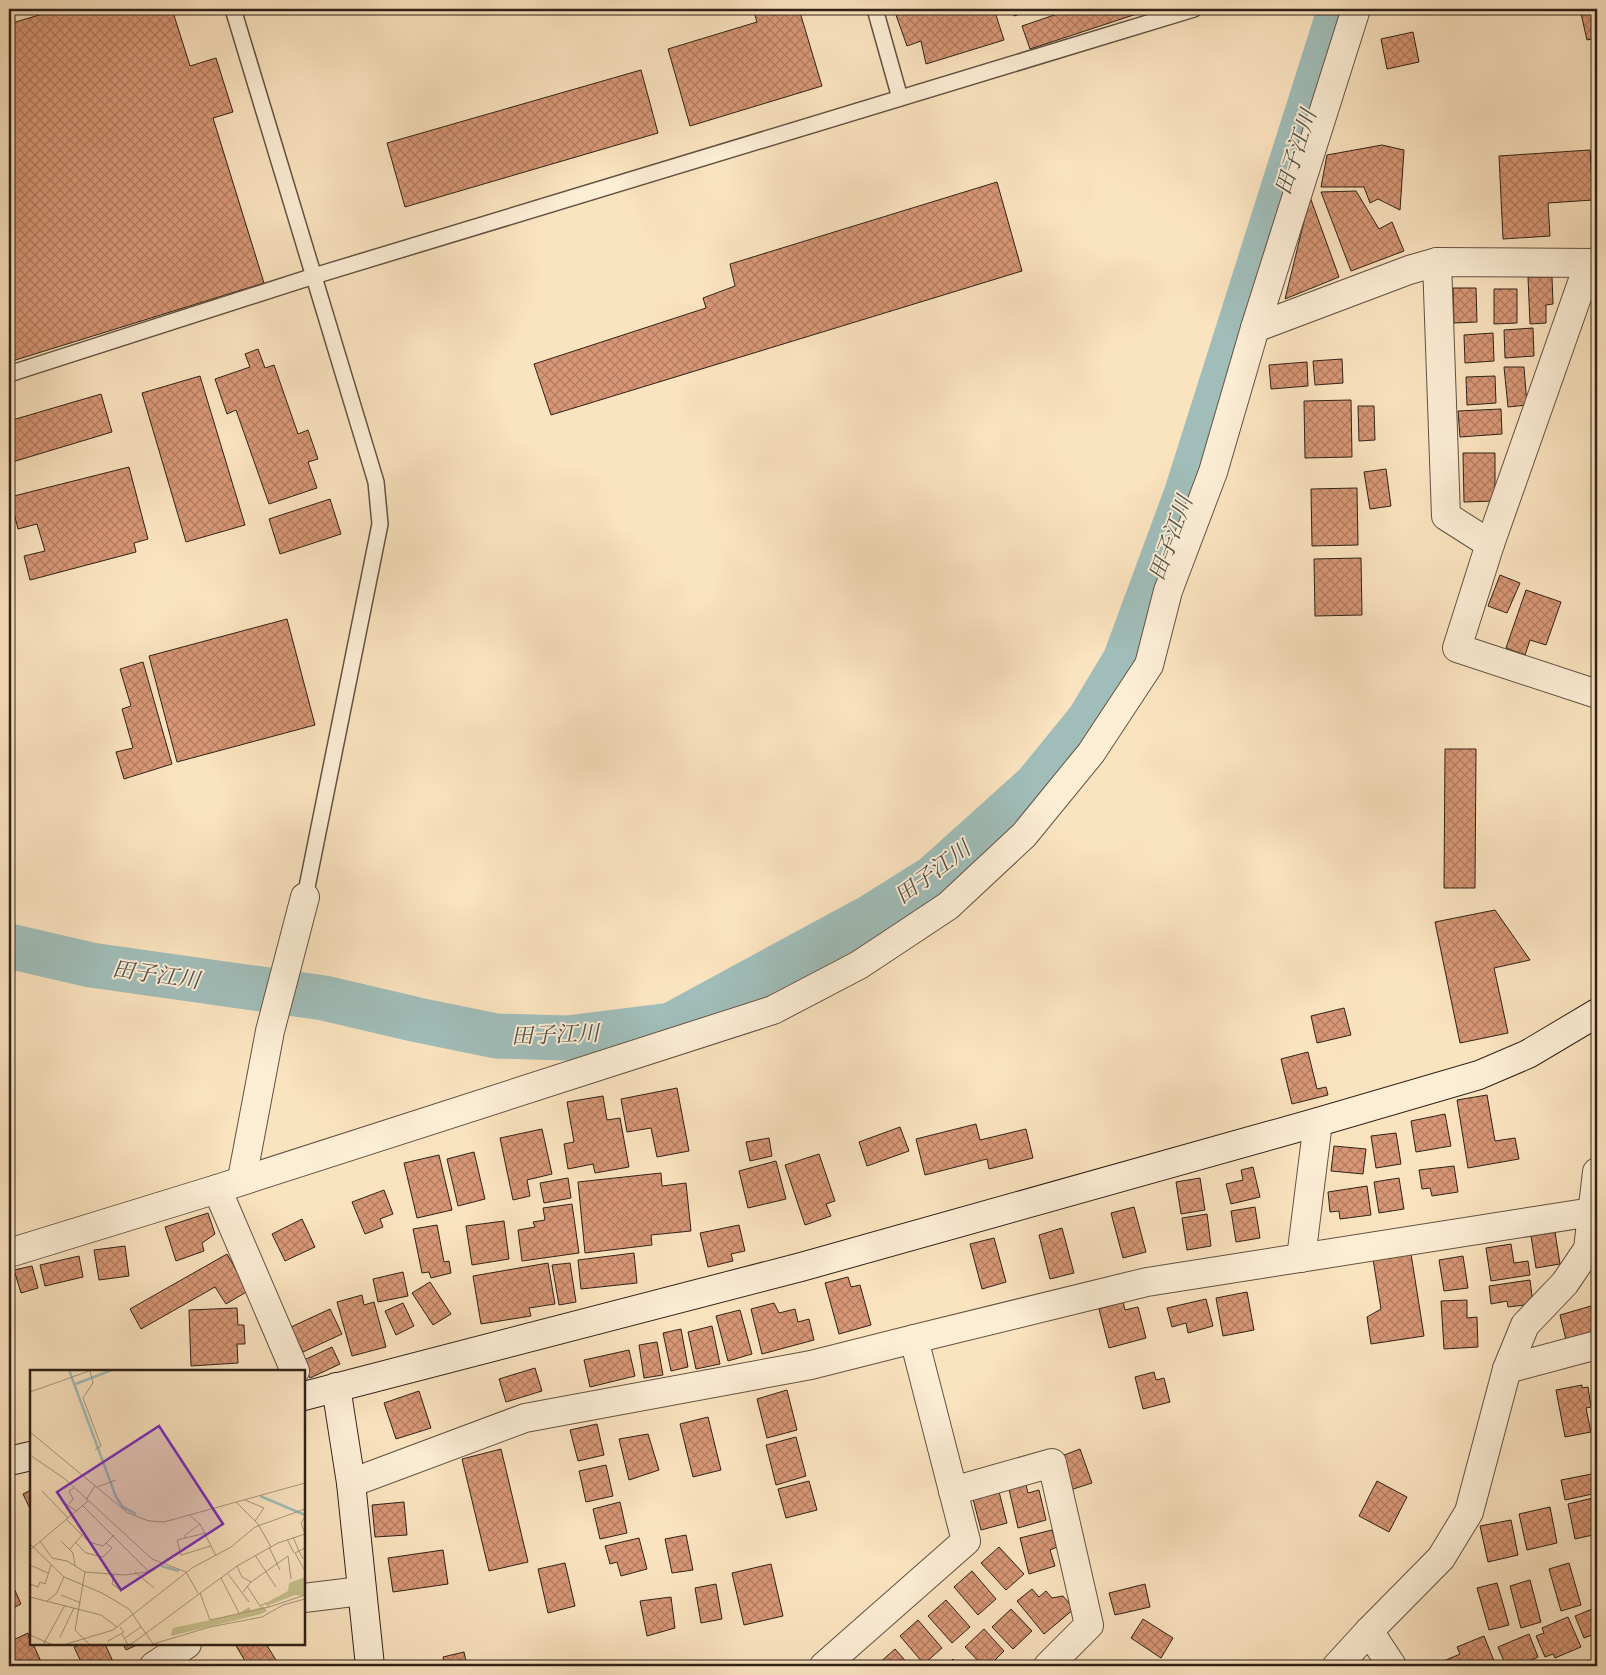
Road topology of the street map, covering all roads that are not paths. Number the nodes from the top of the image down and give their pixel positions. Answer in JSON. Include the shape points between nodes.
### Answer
{"nodes":[{"id":1,"x":233,"y":9,"type":"edge"},
{"id":2,"x":875,"y":9,"type":"edge"},
{"id":3,"x":1194,"y":9,"type":"edge"},
{"id":4,"x":1356,"y":9,"type":"edge"},
{"id":5,"x":900,"y":98,"type":"junction"},
{"id":6,"x":1437,"y":262,"type":"junction"},
{"id":7,"x":1593,"y":263,"type":"edge"},
{"id":8,"x":314,"y":276,"type":"junction"},
{"id":9,"x":1255,"y":328,"type":"junction"},
{"id":10,"x":9,"y":374,"type":"edge"},
{"id":11,"x":1490,"y":544,"type":"junction"},
{"id":12,"x":1597,"y":694,"type":"edge"},
{"id":13,"x":305,"y":897,"type":"joint"},
{"id":14,"x":1597,"y":1013,"type":"edge"},
{"id":15,"x":1318,"y":1122,"type":"junction"},
{"id":16,"x":1597,"y":1172,"type":"edge"},
{"id":17,"x":242,"y":1180,"type":"junction"},
{"id":18,"x":216,"y":1189,"type":"junction"},
{"id":19,"x":1592,"y":1212,"type":"junction"},
{"id":20,"x":9,"y":1253,"type":"edge"},
{"id":21,"x":1300,"y":1258,"type":"junction"},
{"id":22,"x":914,"y":1339,"type":"junction"},
{"id":23,"x":1597,"y":1345,"type":"edge"},
{"id":24,"x":1507,"y":1369,"type":"junction"},
{"id":25,"x":294,"y":1370,"type":"edge"},
{"id":26,"x":336,"y":1387,"type":"junction"},
{"id":27,"x":305,"y":1389,"type":"edge"},
{"id":28,"x":30,"y":1456,"type":"edge"},
{"id":29,"x":9,"y":1461,"type":"edge"},
{"id":30,"x":351,"y":1483,"type":"junction"},
{"id":31,"x":953,"y":1491,"type":"junction"},
{"id":32,"x":361,"y":1591,"type":"junction"},
{"id":33,"x":305,"y":1598,"type":"edge"},
{"id":34,"x":1369,"y":1631,"type":"junction"},
{"id":35,"x":186,"y":1645,"type":"edge"},
{"id":36,"x":154,"y":1666,"type":"edge"},
{"id":37,"x":370,"y":1666,"type":"edge"},
{"id":38,"x":824,"y":1666,"type":"edge"},
{"id":39,"x":1048,"y":1666,"type":"edge"},
{"id":40,"x":1338,"y":1666,"type":"edge"},
{"id":41,"x":1392,"y":1666,"type":"edge"}],
"edges":[{"from":1,"to":8,"type":"lane"},
{"from":2,"to":5,"type":"lane"},
{"from":3,"to":5,"type":"lane"},
{"from":4,"to":9,"type":"street"},
{"from":5,"to":8,"type":"lane"},
{"from":6,"to":7,"type":"street"},
{"from":6,"to":9,"type":"street"},
{"from":6,"to":11,"type":"street","via":[[1446,516]]},
{"from":7,"to":11,"type":"street"},
{"from":8,"to":10,"type":"lane"},
{"from":8,"to":13,"type":"lane","via":[[376,482],[380,524]]},
{"from":9,"to":17,"type":"street","via":[[1213,472],[1168,591],[1149,665],[1091,754],[1024,835],[948,906],[859,965],[774,1010]]},
{"from":11,"to":12,"type":"street","via":[[1457,648]]},
{"from":13,"to":17,"type":"street","via":[[270,1031]]},
{"from":14,"to":15,"type":"street","via":[[1528,1054],[1479,1075]]},
{"from":15,"to":21,"type":"street"},
{"from":15,"to":26,"type":"street","via":[[802,1266]]},
{"from":16,"to":19,"type":"street"},
{"from":17,"to":18,"type":"street"},
{"from":18,"to":20,"type":"street"},
{"from":18,"to":25,"type":"street"},
{"from":19,"to":21,"type":"street"},
{"from":19,"to":24,"type":"street","via":[[1588,1249],[1565,1283],[1525,1326]]},
{"from":21,"to":22,"type":"street","via":[[1146,1282]]},
{"from":22,"to":30,"type":"street","via":[[811,1365],[524,1418]]},
{"from":22,"to":31,"type":"street"},
{"from":23,"to":24,"type":"street"},
{"from":24,"to":34,"type":"street","via":[[1469,1512],[1442,1558]]},
{"from":26,"to":27,"type":"street"},
{"from":26,"to":30,"type":"street"},
{"from":28,"to":29,"type":"street"},
{"from":30,"to":32,"type":"street"},
{"from":31,"to":38,"type":"street","via":[[966,1541]]},
{"from":31,"to":39,"type":"street","via":[[1052,1463],[1089,1625]]},
{"from":32,"to":33,"type":"street"},
{"from":32,"to":37,"type":"street"},
{"from":34,"to":40,"type":"street"},
{"from":34,"to":41,"type":"street"},
{"from":35,"to":36,"type":"street"}]}
